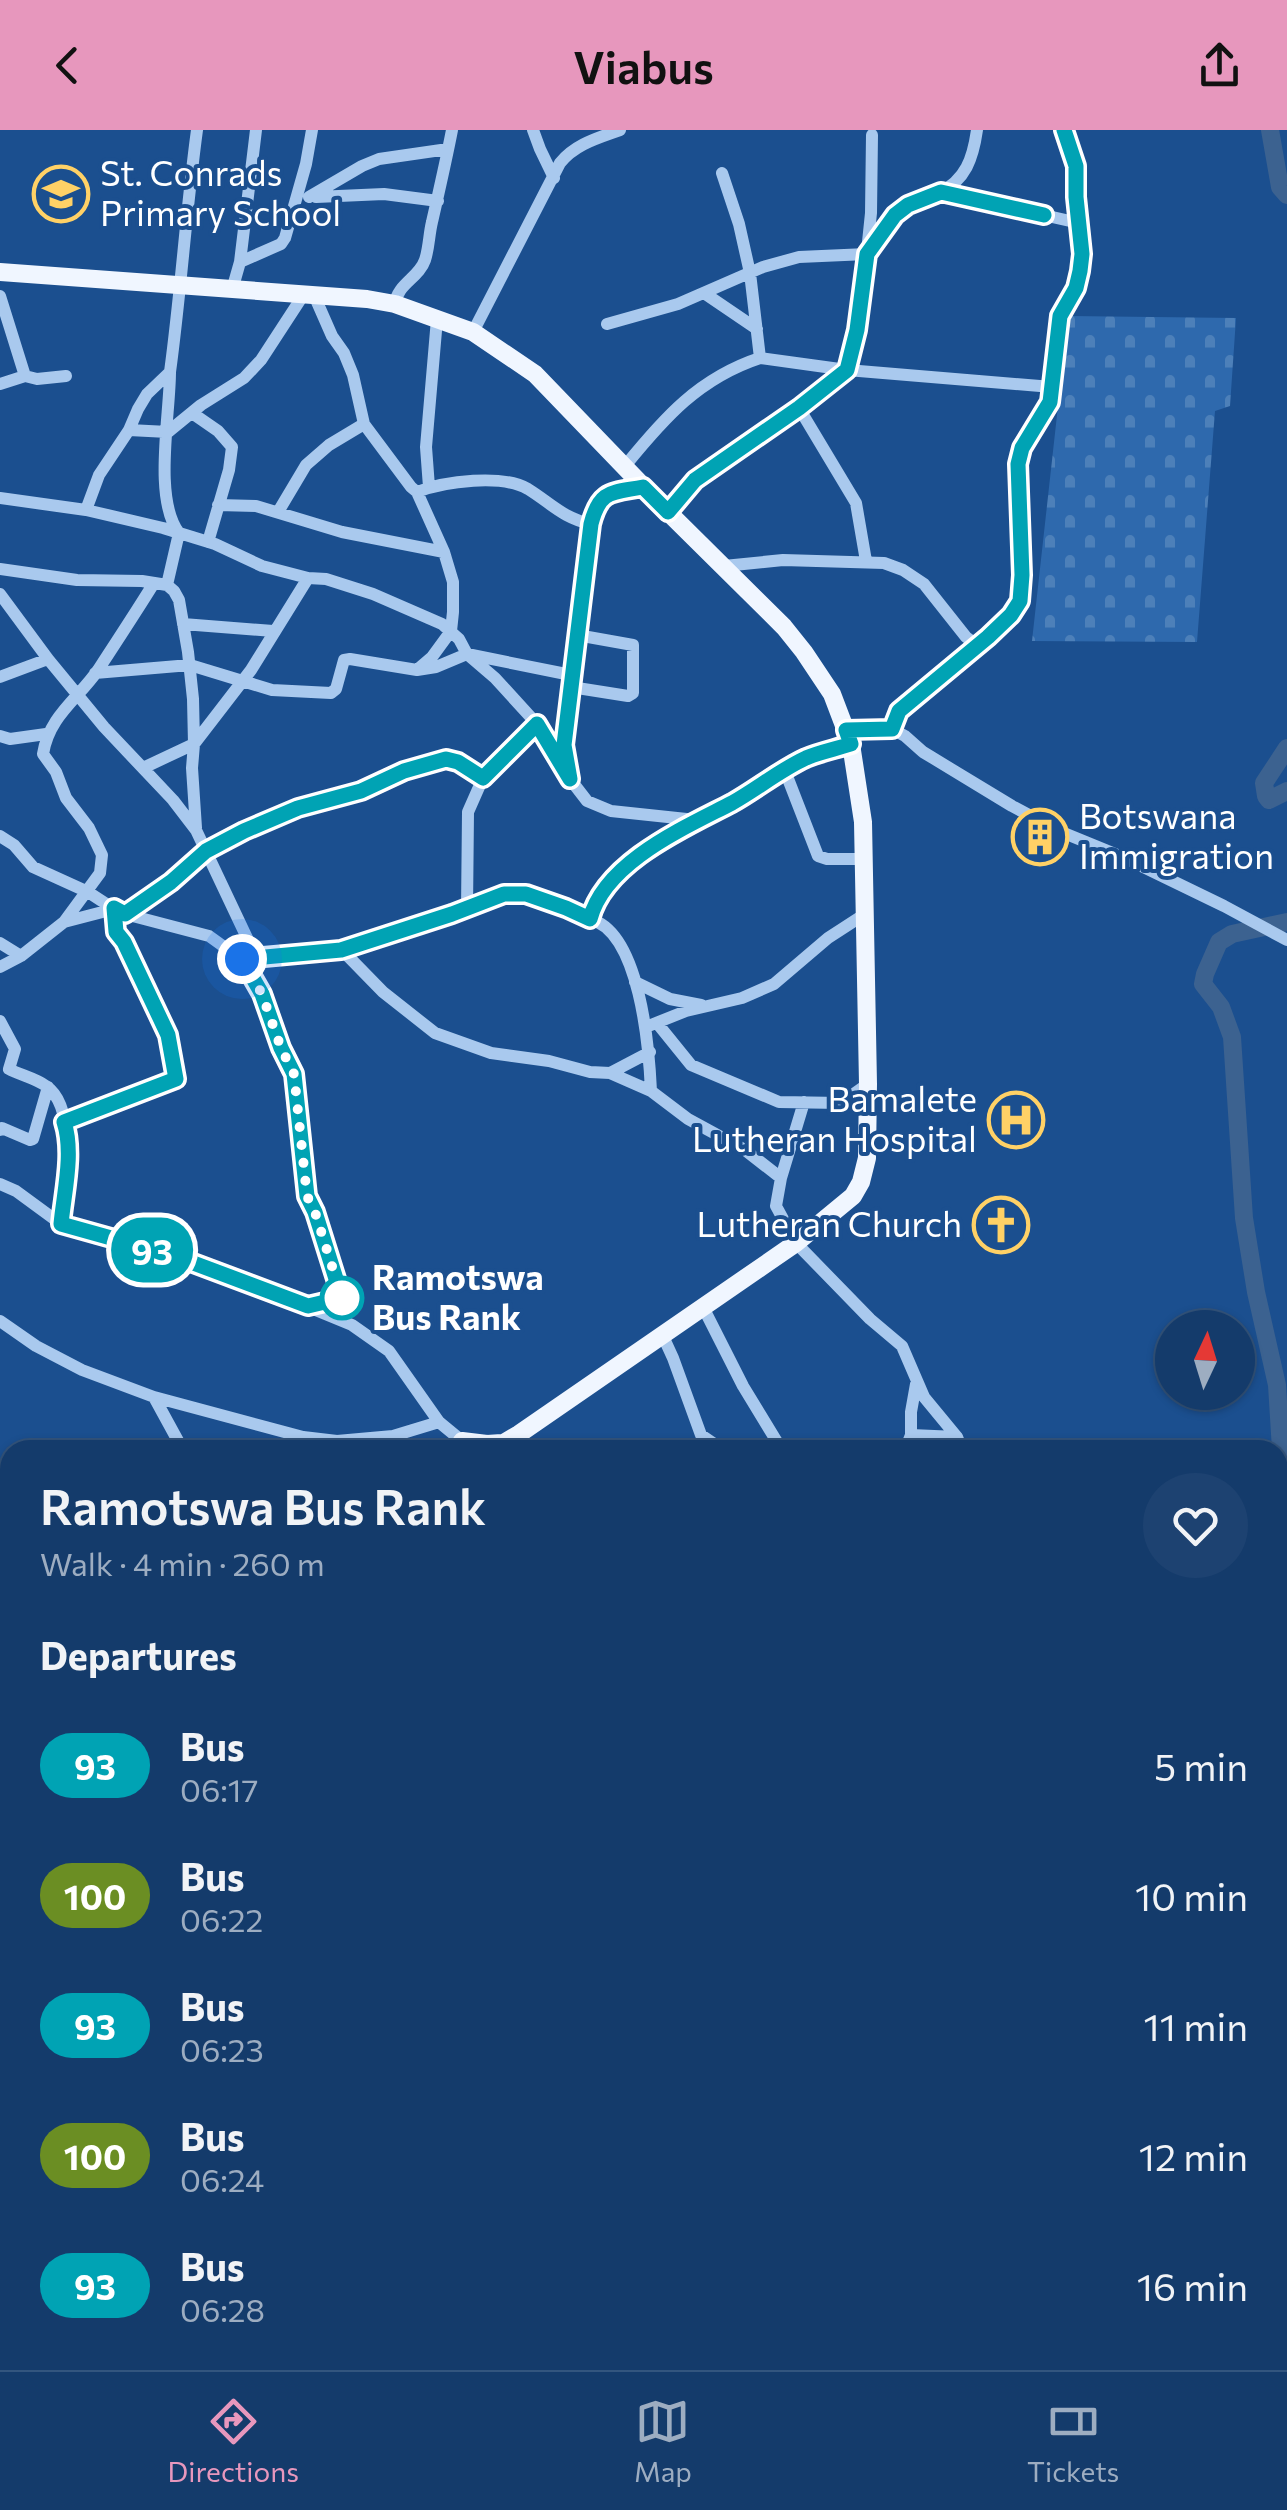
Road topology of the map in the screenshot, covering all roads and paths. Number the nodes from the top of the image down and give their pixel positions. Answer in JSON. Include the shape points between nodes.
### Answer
{"nodes":[{"id":1,"x":256,"y":130,"type":"edge"},
{"id":2,"x":312,"y":130,"type":"edge"},
{"id":3,"x":452,"y":130,"type":"edge"},
{"id":4,"x":534,"y":130,"type":"edge"},
{"id":5,"x":620,"y":130,"type":"edge"},
{"id":6,"x":977,"y":130,"type":"edge"},
{"id":7,"x":1064,"y":130,"type":"edge"},
{"id":8,"x":195,"y":135,"type":"edge"},
{"id":9,"x":872,"y":135,"type":"dead end"},
{"id":10,"x":448,"y":149,"type":"junction"},
{"id":11,"x":722,"y":173,"type":"dead end"},
{"id":12,"x":554,"y":178,"type":"junction"},
{"id":13,"x":941,"y":192,"type":"junction"},
{"id":14,"x":303,"y":197,"type":"junction"},
{"id":15,"x":438,"y":201,"type":"junction"},
{"id":16,"x":1079,"y":223,"type":"junction"},
{"id":17,"x":867,"y":254,"type":"junction"},
{"id":18,"x":240,"y":262,"type":"junction"},
{"id":19,"x":0,"y":272,"type":"edge"},
{"id":20,"x":750,"y":273,"type":"junction"},
{"id":21,"x":182,"y":286,"type":"junction"},
{"id":22,"x":232,"y":290,"type":"junction"},
{"id":23,"x":704,"y":293,"type":"junction"},
{"id":24,"x":309,"y":295,"type":"junction"},
{"id":25,"x":0,"y":296,"type":"edge"},
{"id":26,"x":395,"y":304,"type":"junction"},
{"id":27,"x":437,"y":318,"type":"junction"},
{"id":28,"x":607,"y":324,"type":"dead end"},
{"id":29,"x":756,"y":330,"type":"junction"},
{"id":30,"x":473,"y":332,"type":"junction"},
{"id":31,"x":760,"y":358,"type":"junction"},
{"id":32,"x":847,"y":370,"type":"junction"},
{"id":33,"x":170,"y":372,"type":"junction"},
{"id":34,"x":25,"y":376,"type":"junction"},
{"id":35,"x":66,"y":376,"type":"dead end"},
{"id":36,"x":0,"y":384,"type":"edge"},
{"id":37,"x":1052,"y":386,"type":"junction"},
{"id":38,"x":799,"y":408,"type":"junction"},
{"id":39,"x":192,"y":413,"type":"junction"},
{"id":40,"x":364,"y":424,"type":"junction"},
{"id":41,"x":128,"y":430,"type":"junction"},
{"id":42,"x":168,"y":432,"type":"junction"},
{"id":43,"x":625,"y":466,"type":"junction"},
{"id":44,"x":643,"y":487,"type":"junction"},
{"id":45,"x":423,"y":489,"type":"junction"},
{"id":46,"x":0,"y":498,"type":"edge"},
{"id":47,"x":218,"y":504,"type":"junction"},
{"id":48,"x":86,"y":510,"type":"junction"},
{"id":49,"x":278,"y":512,"type":"junction"},
{"id":50,"x":668,"y":512,"type":"junction"},
{"id":51,"x":591,"y":524,"type":"junction"},
{"id":52,"x":179,"y":533,"type":"junction"},
{"id":53,"x":208,"y":542,"type":"junction"},
{"id":54,"x":444,"y":552,"type":"junction"},
{"id":55,"x":866,"y":561,"type":"junction"},
{"id":56,"x":724,"y":566,"type":"junction"},
{"id":57,"x":0,"y":568,"type":"edge"},
{"id":58,"x":308,"y":578,"type":"junction"},
{"id":59,"x":160,"y":584,"type":"junction"},
{"id":60,"x":0,"y":594,"type":"edge"},
{"id":61,"x":184,"y":624,"type":"junction"},
{"id":62,"x":273,"y":631,"type":"junction"},
{"id":63,"x":451,"y":631,"type":"junction"},
{"id":64,"x":577,"y":635,"type":"junction"},
{"id":65,"x":978,"y":646,"type":"junction"},
{"id":66,"x":467,"y":654,"type":"junction"},
{"id":67,"x":48,"y":660,"type":"junction"},
{"id":68,"x":190,"y":665,"type":"junction"},
{"id":69,"x":417,"y":670,"type":"junction"},
{"id":70,"x":96,"y":674,"type":"junction"},
{"id":71,"x":0,"y":678,"type":"edge"},
{"id":72,"x":571,"y":681,"type":"junction"},
{"id":73,"x":243,"y":682,"type":"junction"},
{"id":74,"x":77,"y":693,"type":"junction"},
{"id":75,"x":537,"y":724,"type":"junction"},
{"id":76,"x":892,"y":729,"type":"junction"},
{"id":77,"x":46,"y":734,"type":"junction"},
{"id":78,"x":0,"y":736,"type":"edge"},
{"id":79,"x":848,"y":737,"type":"junction"},
{"id":80,"x":194,"y":744,"type":"junction"},
{"id":81,"x":143,"y":768,"type":"junction"},
{"id":82,"x":785,"y":771,"type":"junction"},
{"id":83,"x":483,"y":778,"type":"junction"},
{"id":84,"x":570,"y":779,"type":"junction"},
{"id":85,"x":696,"y":820,"type":"junction"},
{"id":86,"x":196,"y":830,"type":"junction"},
{"id":87,"x":0,"y":836,"type":"edge"},
{"id":88,"x":206,"y":851,"type":"junction"},
{"id":89,"x":865,"y":859,"type":"junction"},
{"id":90,"x":88,"y":892,"type":"junction"},
{"id":91,"x":467,"y":909,"type":"junction"},
{"id":92,"x":119,"y":911,"type":"junction"},
{"id":93,"x":864,"y":914,"type":"junction"},
{"id":94,"x":590,"y":919,"type":"junction"},
{"id":95,"x":64,"y":922,"type":"junction"},
{"id":96,"x":1287,"y":940,"type":"edge"},
{"id":97,"x":0,"y":944,"type":"edge"},
{"id":98,"x":341,"y":950,"type":"junction"},
{"id":99,"x":20,"y":956,"type":"junction"},
{"id":100,"x":242,"y":959,"type":"junction"},
{"id":101,"x":0,"y":967,"type":"edge"},
{"id":102,"x":636,"y":982,"type":"junction"},
{"id":103,"x":709,"y":1006,"type":"junction"},
{"id":104,"x":0,"y":1021,"type":"edge"},
{"id":105,"x":651,"y":1025,"type":"junction"},
{"id":106,"x":650,"y":1052,"type":"junction"},
{"id":107,"x":610,"y":1073,"type":"junction"},
{"id":108,"x":868,"y":1084,"type":"junction"},
{"id":109,"x":48,"y":1086,"type":"junction"},
{"id":110,"x":651,"y":1091,"type":"junction"},
{"id":111,"x":804,"y":1102,"type":"junction"},
{"id":112,"x":64,"y":1122,"type":"junction"},
{"id":113,"x":0,"y":1130,"type":"edge"},
{"id":114,"x":781,"y":1178,"type":"junction"},
{"id":115,"x":0,"y":1184,"type":"edge"},
{"id":116,"x":61,"y":1224,"type":"junction"},
{"id":117,"x":796,"y":1243,"type":"junction"},
{"id":118,"x":308,"y":1306,"type":"junction"},
{"id":119,"x":703,"y":1307,"type":"junction"},
{"id":120,"x":0,"y":1320,"type":"edge"},
{"id":121,"x":662,"y":1334,"type":"junction"},
{"id":122,"x":916,"y":1384,"type":"junction"},
{"id":123,"x":154,"y":1397,"type":"junction"},
{"id":124,"x":439,"y":1422,"type":"junction"},
{"id":125,"x":912,"y":1435,"type":"junction"},
{"id":126,"x":178,"y":1440,"type":"edge"},
{"id":127,"x":328,"y":1440,"type":"edge"},
{"id":128,"x":348,"y":1440,"type":"edge"},
{"id":129,"x":460,"y":1440,"type":"edge"},
{"id":130,"x":514,"y":1440,"type":"edge"},
{"id":131,"x":709,"y":1440,"type":"edge"},
{"id":132,"x":776,"y":1440,"type":"edge"},
{"id":133,"x":910,"y":1440,"type":"edge"},
{"id":134,"x":938,"y":1440,"type":"edge"},
{"id":135,"x":956,"y":1440,"type":"edge"}],
"edges":[{"from":1,"to":18,"type":"street"},
{"from":2,"to":14,"type":"street"},
{"from":3,"to":10,"type":"street"},
{"from":4,"to":12,"type":"street"},
{"from":5,"to":12,"type":"street","via":[[568,153]]},
{"from":6,"to":13,"type":"street","via":[[965,173]]},
{"from":7,"to":16,"type":"street","via":[[1076,166]]},
{"from":8,"to":21,"type":"street"},
{"from":9,"to":17,"type":"street"},
{"from":10,"to":14,"type":"street","via":[[379,159]]},
{"from":10,"to":15,"type":"street"},
{"from":11,"to":20,"type":"street"},
{"from":12,"to":30,"type":"street"},
{"from":13,"to":16,"type":"street"},
{"from":13,"to":17,"type":"street","via":[[895,215]]},
{"from":14,"to":15,"type":"street","via":[[384,194]]},
{"from":14,"to":18,"type":"street","via":[[281,244]]},
{"from":15,"to":26,"type":"street","via":[[425,261]]},
{"from":16,"to":37,"type":"street","via":[[1080,271],[1060,316]]},
{"from":17,"to":20,"type":"street","via":[[799,257]]},
{"from":17,"to":32,"type":"street"},
{"from":18,"to":22,"type":"street"},
{"from":19,"to":21,"type":"main road"},
{"from":20,"to":23,"type":"street"},
{"from":20,"to":29,"type":"street"},
{"from":21,"to":22,"type":"main road"},
{"from":21,"to":33,"type":"street"},
{"from":22,"to":24,"type":"main road"},
{"from":23,"to":28,"type":"street"},
{"from":23,"to":29,"type":"street"},
{"from":24,"to":26,"type":"main road"},
{"from":24,"to":39,"type":"street","via":[[244,378]]},
{"from":24,"to":40,"type":"street","via":[[344,353]]},
{"from":25,"to":34,"type":"street"},
{"from":26,"to":27,"type":"main road"},
{"from":27,"to":30,"type":"main road"},
{"from":27,"to":45,"type":"street"},
{"from":29,"to":31,"type":"street"},
{"from":30,"to":43,"type":"main road","via":[[536,374]]},
{"from":31,"to":32,"type":"street"},
{"from":31,"to":43,"type":"street","via":[[692,394]]},
{"from":32,"to":37,"type":"street"},
{"from":32,"to":38,"type":"street"},
{"from":33,"to":41,"type":"street","via":[[147,394]]},
{"from":33,"to":42,"type":"street"},
{"from":34,"to":35,"type":"street"},
{"from":34,"to":36,"type":"street"},
{"from":37,"to":65,"type":"street","via":[[1018,464],[1020,601]]},
{"from":38,"to":50,"type":"street","via":[[695,480]]},
{"from":38,"to":55,"type":"street","via":[[856,504]]},
{"from":39,"to":42,"type":"street"},
{"from":39,"to":47,"type":"street","via":[[232,447]]},
{"from":40,"to":45,"type":"street","via":[[411,487]]},
{"from":40,"to":49,"type":"street","via":[[306,466]]},
{"from":41,"to":42,"type":"street"},
{"from":41,"to":48,"type":"street","via":[[98,475]]},
{"from":42,"to":52,"type":"street","via":[[166,501]]},
{"from":43,"to":44,"type":"main road"},
{"from":44,"to":50,"type":"main road"},
{"from":44,"to":51,"type":"street","via":[[602,496]]},
{"from":45,"to":51,"type":"street","via":[[498,481],[523,486],[568,518]]},
{"from":45,"to":54,"type":"street"},
{"from":46,"to":48,"type":"street"},
{"from":47,"to":49,"type":"street"},
{"from":47,"to":53,"type":"street"},
{"from":48,"to":52,"type":"street"},
{"from":49,"to":54,"type":"street"},
{"from":50,"to":56,"type":"main road"},
{"from":51,"to":64,"type":"street"},
{"from":52,"to":53,"type":"street"},
{"from":52,"to":59,"type":"street"},
{"from":53,"to":58,"type":"street"},
{"from":54,"to":63,"type":"street","via":[[452,582]]},
{"from":55,"to":56,"type":"street"},
{"from":55,"to":65,"type":"street","via":[[903,570],[924,584]]},
{"from":56,"to":79,"type":"main road","via":[[804,652],[832,694]]},
{"from":57,"to":59,"type":"street"},
{"from":58,"to":62,"type":"street"},
{"from":58,"to":63,"type":"street","via":[[372,594]]},
{"from":59,"to":61,"type":"street","via":[[174,591]]},
{"from":59,"to":70,"type":"street"},
{"from":60,"to":67,"type":"street"},
{"from":61,"to":62,"type":"street"},
{"from":61,"to":68,"type":"street"},
{"from":62,"to":73,"type":"street"},
{"from":63,"to":66,"type":"street"},
{"from":63,"to":69,"type":"street"},
{"from":64,"to":72,"type":"street"},
{"from":64,"to":72,"type":"street","via":[[632,645],[633,693]]},
{"from":65,"to":76,"type":"street","via":[[899,711]]},
{"from":66,"to":69,"type":"street"},
{"from":66,"to":72,"type":"street"},
{"from":66,"to":75,"type":"street"},
{"from":67,"to":71,"type":"street"},
{"from":67,"to":74,"type":"street"},
{"from":68,"to":70,"type":"street"},
{"from":68,"to":73,"type":"street"},
{"from":68,"to":80,"type":"street"},
{"from":69,"to":73,"type":"street","via":[[344,660],[331,693]]},
{"from":70,"to":74,"type":"street"},
{"from":72,"to":84,"type":"street","via":[[564,745]]},
{"from":73,"to":80,"type":"street"},
{"from":74,"to":77,"type":"street"},
{"from":74,"to":81,"type":"street"},
{"from":75,"to":83,"type":"street"},
{"from":75,"to":84,"type":"street"},
{"from":76,"to":79,"type":"street"},
{"from":76,"to":96,"type":"street","via":[[1044,822]]},
{"from":77,"to":78,"type":"street"},
{"from":77,"to":90,"type":"street","via":[[43,754],[102,855]]},
{"from":79,"to":82,"type":"street"},
{"from":79,"to":89,"type":"main road"},
{"from":80,"to":81,"type":"street"},
{"from":80,"to":86,"type":"street"},
{"from":81,"to":86,"type":"street"},
{"from":82,"to":85,"type":"street"},
{"from":82,"to":89,"type":"street","via":[[818,856]]},
{"from":83,"to":88,"type":"street","via":[[446,759],[298,808]]},
{"from":83,"to":91,"type":"street","via":[[468,812]]},
{"from":84,"to":85,"type":"street","via":[[587,801],[611,810]]},
{"from":85,"to":94,"type":"street","via":[[614,878],[594,902]]},
{"from":86,"to":88,"type":"street"},
{"from":87,"to":90,"type":"street","via":[[33,867]]},
{"from":88,"to":92,"type":"street","via":[[171,882]]},
{"from":88,"to":100,"type":"street","via":[[248,940]]},
{"from":89,"to":93,"type":"main road"},
{"from":90,"to":92,"type":"street"},
{"from":90,"to":95,"type":"street"},
{"from":91,"to":94,"type":"street","via":[[504,894],[526,894]]},
{"from":91,"to":98,"type":"street"},
{"from":92,"to":95,"type":"street"},
{"from":92,"to":100,"type":"street","via":[[209,936]]},
{"from":92,"to":112,"type":"street","via":[[116,932],[168,1035],[176,1079]]},
{"from":93,"to":103,"type":"street","via":[[774,984]]},
{"from":93,"to":108,"type":"main road"},
{"from":94,"to":102,"type":"street","via":[[612,930]]},
{"from":95,"to":99,"type":"street"},
{"from":97,"to":99,"type":"street"},
{"from":98,"to":100,"type":"street"},
{"from":98,"to":107,"type":"street","via":[[435,1032],[491,1052]]},
{"from":99,"to":101,"type":"street"},
{"from":100,"to":118,"type":"street","via":[[294,1074],[307,1196],[342,1298]]},
{"from":102,"to":103,"type":"street","via":[[670,999]]},
{"from":102,"to":105,"type":"street"},
{"from":103,"to":105,"type":"street"},
{"from":104,"to":109,"type":"street","via":[[16,1049],[10,1070]]},
{"from":105,"to":106,"type":"street"},
{"from":105,"to":111,"type":"street","via":[[690,1066],[779,1102]]},
{"from":106,"to":107,"type":"street"},
{"from":106,"to":110,"type":"street"},
{"from":107,"to":110,"type":"street"},
{"from":108,"to":111,"type":"street","via":[[841,1103]]},
{"from":108,"to":117,"type":"main road","via":[[861,1182]]},
{"from":109,"to":112,"type":"street"},
{"from":109,"to":113,"type":"street","via":[[33,1138]]},
{"from":110,"to":114,"type":"street"},
{"from":111,"to":114,"type":"street"},
{"from":112,"to":116,"type":"street","via":[[68,1166]]},
{"from":114,"to":117,"type":"street","via":[[776,1206]]},
{"from":115,"to":116,"type":"street"},
{"from":116,"to":118,"type":"street","via":[[172,1255]]},
{"from":117,"to":119,"type":"main road"},
{"from":117,"to":122,"type":"street","via":[[902,1346]]},
{"from":118,"to":124,"type":"street","via":[[390,1351]]},
{"from":119,"to":121,"type":"main road"},
{"from":119,"to":132,"type":"street"},
{"from":120,"to":123,"type":"street","via":[[82,1370]]},
{"from":121,"to":130,"type":"main road"},
{"from":121,"to":131,"type":"street","via":[[701,1434]]},
{"from":122,"to":125,"type":"street"},
{"from":122,"to":135,"type":"street"},
{"from":123,"to":126,"type":"street"},
{"from":123,"to":127,"type":"street"},
{"from":124,"to":128,"type":"street"},
{"from":124,"to":129,"type":"street"},
{"from":125,"to":133,"type":"street"},
{"from":125,"to":134,"type":"street"}]}
